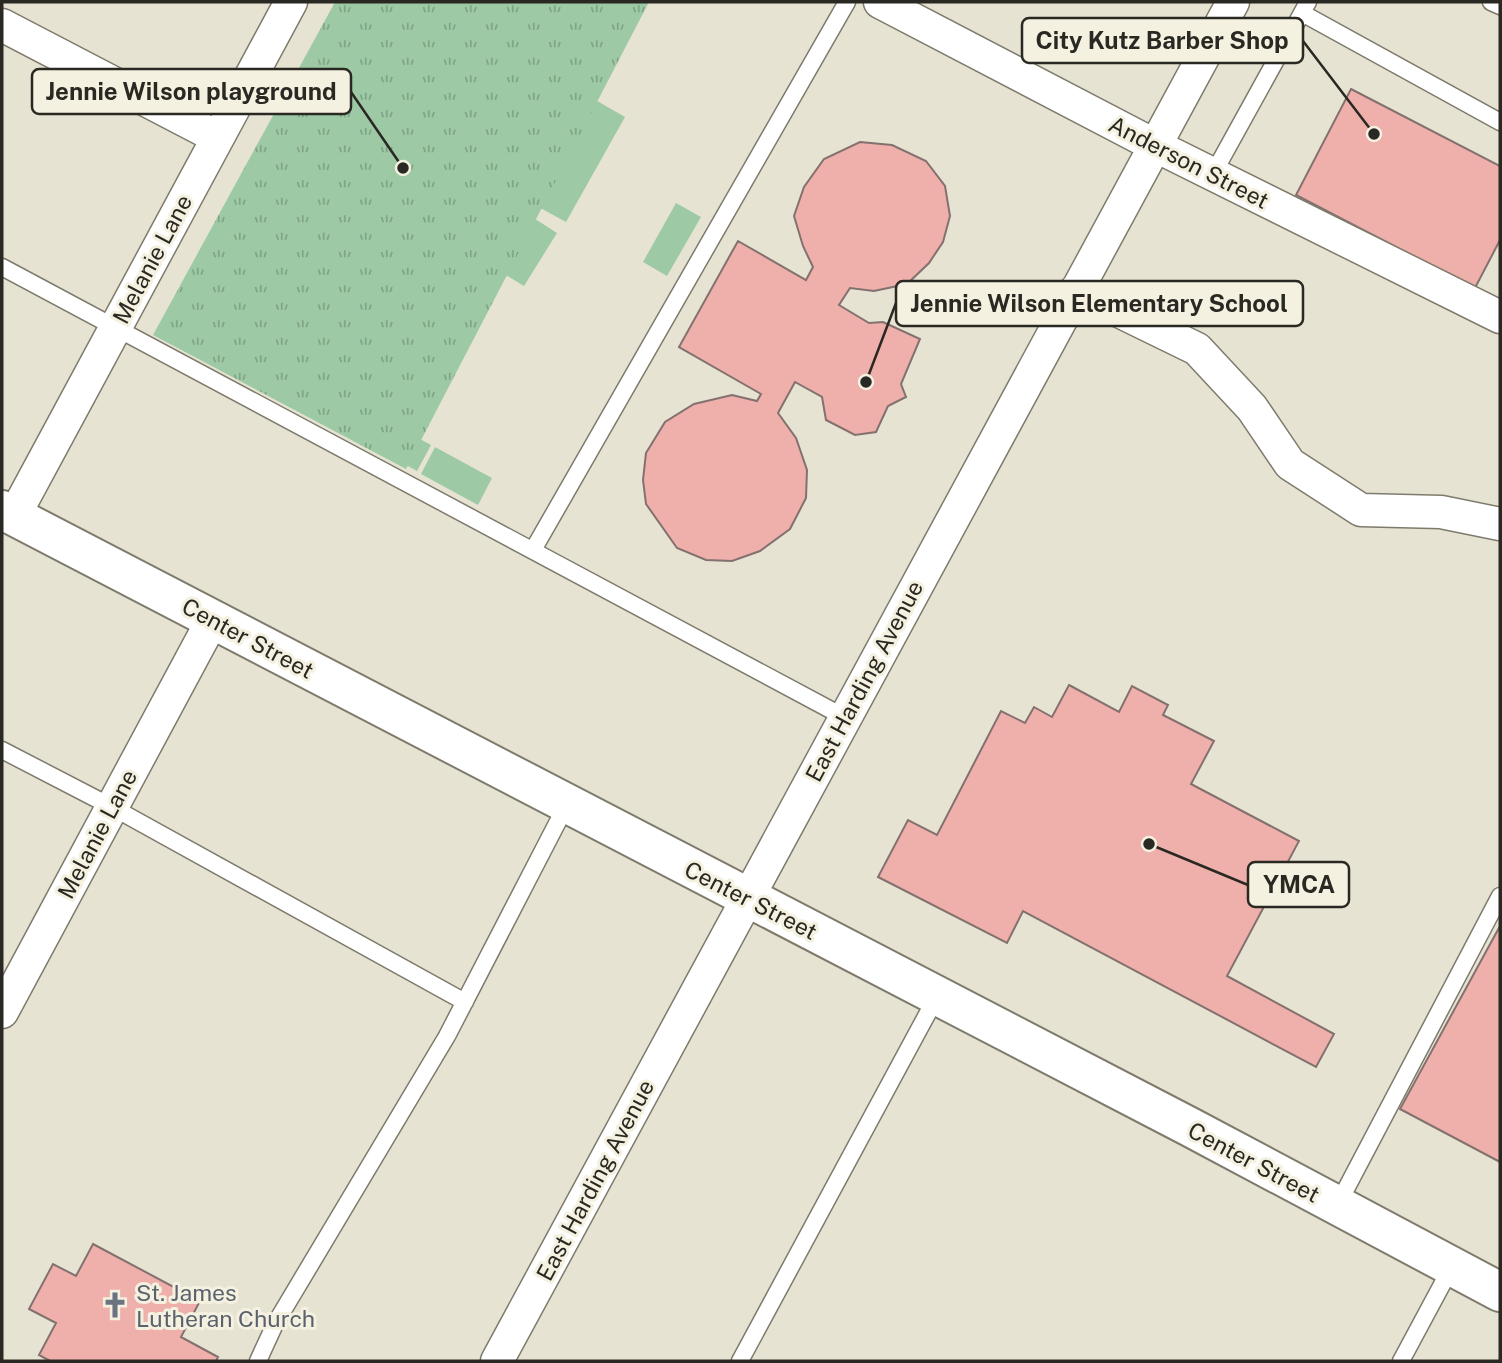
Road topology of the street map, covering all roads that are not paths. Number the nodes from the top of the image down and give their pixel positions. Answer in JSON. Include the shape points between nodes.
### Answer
{"nodes":[{"id":1,"x":291,"y":2,"type":"edge"},
{"id":2,"x":847,"y":2,"type":"edge"},
{"id":3,"x":880,"y":2,"type":"edge"},
{"id":4,"x":1233,"y":2,"type":"edge"},
{"id":5,"x":1491,"y":2,"type":"edge"},
{"id":6,"x":1500,"y":6,"type":"edge"},
{"id":7,"x":1305,"y":7,"type":"edge"},
{"id":8,"x":2,"y":25,"type":"edge"},
{"id":9,"x":1500,"y":122,"type":"edge"},
{"id":10,"x":217,"y":137,"type":"junction"},
{"id":11,"x":1154,"y":145,"type":"junction"},
{"id":12,"x":1213,"y":174,"type":"junction"},
{"id":13,"x":2,"y":267,"type":"edge"},
{"id":14,"x":1076,"y":290,"type":"junction"},
{"id":15,"x":1500,"y":317,"type":"edge"},
{"id":16,"x":115,"y":327,"type":"junction"},
{"id":17,"x":8,"y":513,"type":"edge"},
{"id":18,"x":1500,"y":524,"type":"edge"},
{"id":19,"x":533,"y":550,"type":"junction"},
{"id":20,"x":213,"y":619,"type":"junction"},
{"id":21,"x":844,"y":717,"type":"junction"},
{"id":22,"x":2,"y":750,"type":"edge"},
{"id":23,"x":567,"y":804,"type":"junction"},
{"id":24,"x":112,"y":807,"type":"junction"},
{"id":25,"x":1500,"y":896,"type":"edge"},
{"id":26,"x":747,"y":898,"type":"junction"},
{"id":27,"x":937,"y":996,"type":"junction"},
{"id":28,"x":465,"y":1002,"type":"junction"},
{"id":29,"x":4,"y":1003,"type":"edge"},
{"id":30,"x":1337,"y":1206,"type":"junction"},
{"id":31,"x":1452,"y":1266,"type":"junction"},
{"id":32,"x":1500,"y":1292,"type":"edge"},
{"id":33,"x":258,"y":1361,"type":"edge"},
{"id":34,"x":497,"y":1361,"type":"edge"},
{"id":35,"x":740,"y":1361,"type":"edge"},
{"id":36,"x":1401,"y":1361,"type":"edge"}],
"edges":[{"from":1,"to":10,"type":"street","name":"Melanie Lane"},
{"from":2,"to":19,"type":"lane"},
{"from":3,"to":11,"type":"street","name":"Anderson Street"},
{"from":4,"to":11,"type":"street","name":"East Harding Avenue"},
{"from":5,"to":6,"type":"lane"},
{"from":7,"to":9,"type":"lane"},
{"from":7,"to":12,"type":"lane"},
{"from":8,"to":10,"type":"street"},
{"from":10,"to":16,"type":"street","name":"Melanie Lane"},
{"from":11,"to":12,"type":"street","name":"Anderson Street"},
{"from":11,"to":14,"type":"street","name":"East Harding Avenue"},
{"from":12,"to":15,"type":"street","name":"Anderson Street"},
{"from":13,"to":16,"type":"lane"},
{"from":14,"to":18,"type":"street","via":[[1197,349],[1252,408],[1290,464],[1362,510],[1441,512]]},
{"from":14,"to":21,"type":"street","name":"East Harding Avenue"},
{"from":16,"to":17,"type":"street","name":"Melanie Lane"},
{"from":16,"to":19,"type":"lane"},
{"from":17,"to":20,"type":"street","name":"Center Street"},
{"from":19,"to":21,"type":"lane"},
{"from":20,"to":23,"type":"street","name":"Center Street"},
{"from":20,"to":24,"type":"street","name":"Melanie Lane"},
{"from":21,"to":26,"type":"street","name":"East Harding Avenue"},
{"from":22,"to":24,"type":"lane"},
{"from":23,"to":26,"type":"street","name":"Center Street"},
{"from":23,"to":28,"type":"lane"},
{"from":24,"to":28,"type":"lane"},
{"from":24,"to":29,"type":"street","name":"Melanie Lane"},
{"from":25,"to":30,"type":"lane"},
{"from":26,"to":27,"type":"street","name":"Center Street"},
{"from":26,"to":34,"type":"street","name":"East Harding Avenue"},
{"from":27,"to":30,"type":"street","name":"Center Street"},
{"from":27,"to":35,"type":"lane"},
{"from":28,"to":33,"type":"lane","via":[[275,1324]]},
{"from":30,"to":31,"type":"street","name":"Center Street"},
{"from":31,"to":32,"type":"street","name":"Center Street"},
{"from":31,"to":36,"type":"lane"}]}
